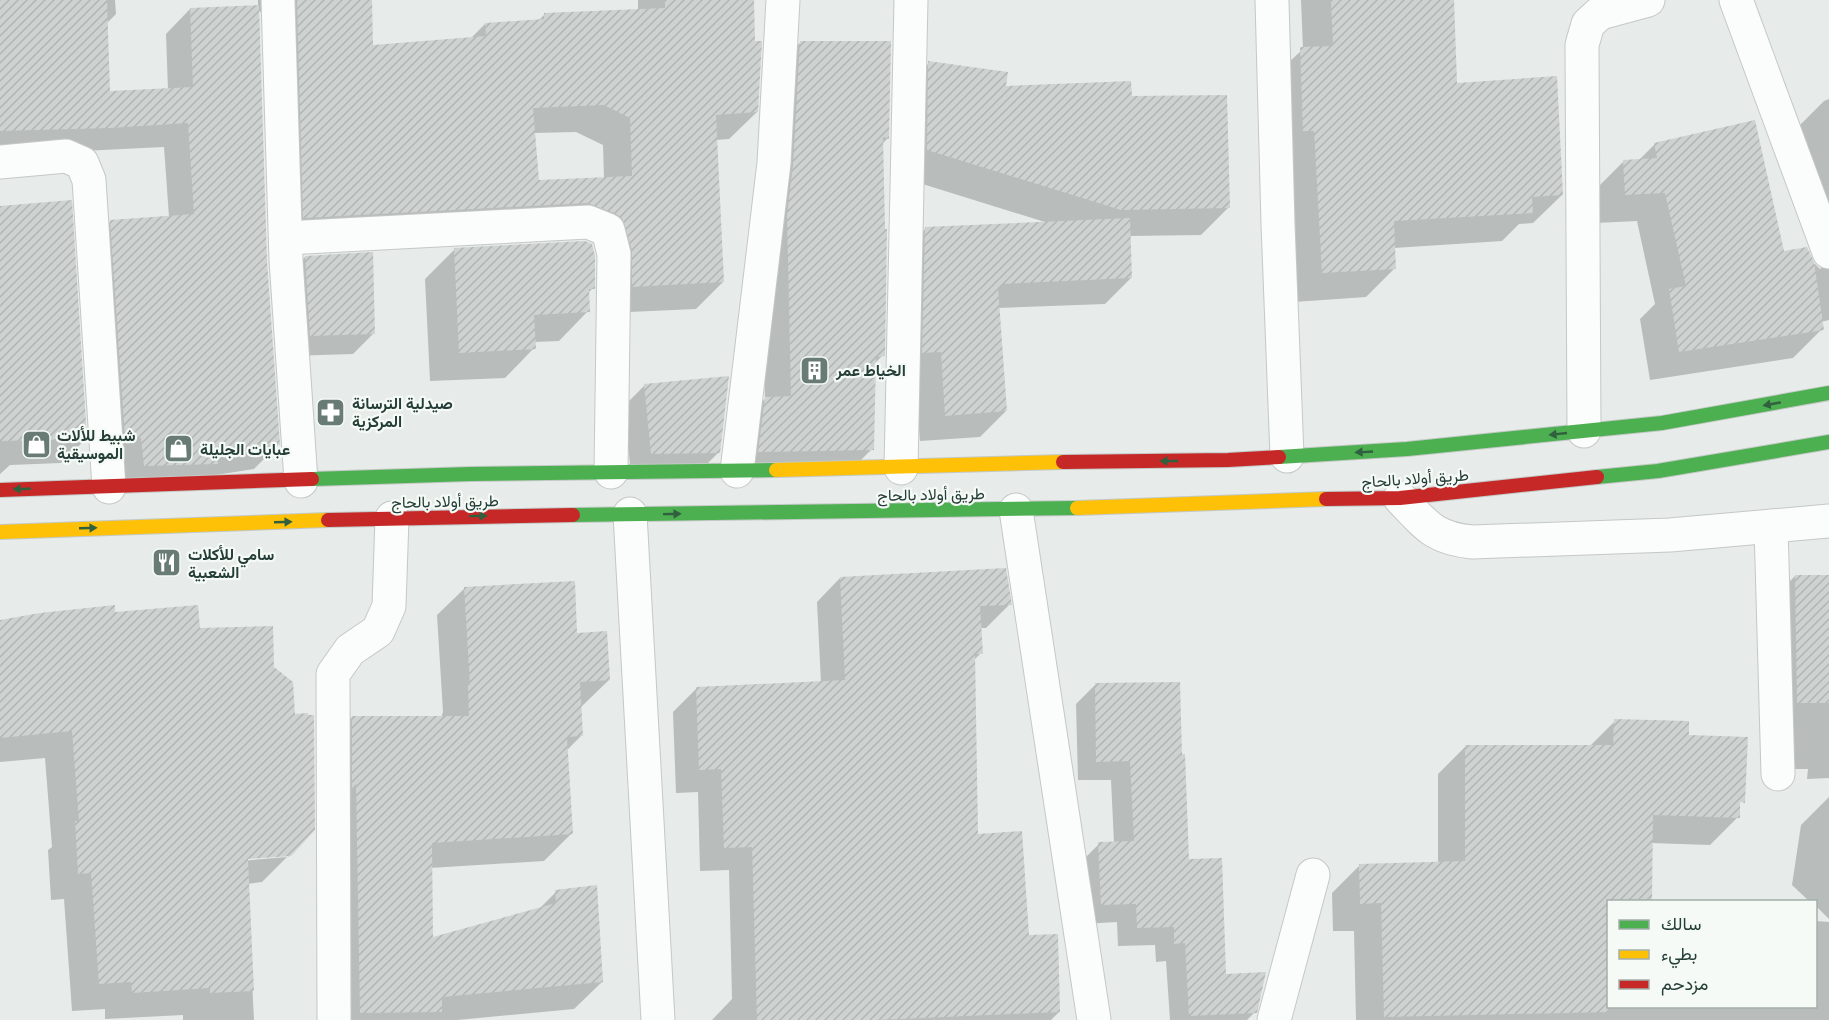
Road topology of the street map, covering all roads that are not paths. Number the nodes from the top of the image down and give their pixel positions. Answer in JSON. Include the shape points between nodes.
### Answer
{"nodes":[{"id":1,"x":278,"y":0,"type":"edge"},
{"id":2,"x":783,"y":0,"type":"edge"},
{"id":3,"x":911,"y":0,"type":"edge"},
{"id":4,"x":1272,"y":0,"type":"edge"},
{"id":5,"x":1648,"y":0,"type":"edge"},
{"id":6,"x":1736,"y":0,"type":"edge"},
{"id":7,"x":0,"y":162,"type":"edge"},
{"id":8,"x":286,"y":238,"type":"junction"},
{"id":9,"x":1829,"y":252,"type":"edge"},
{"id":10,"x":1829,"y":393,"type":"edge"},
{"id":11,"x":1584,"y":431,"type":"junction"},
{"id":12,"x":1829,"y":442,"type":"edge"},
{"id":13,"x":1287,"y":456,"type":"junction"},
{"id":14,"x":901,"y":468,"type":"junction"},
{"id":15,"x":737,"y":471,"type":"junction"},
{"id":16,"x":611,"y":472,"type":"junction"},
{"id":17,"x":301,"y":481,"type":"junction"},
{"id":18,"x":109,"y":487,"type":"junction"},
{"id":19,"x":0,"y":490,"type":"edge"},
{"id":20,"x":1400,"y":498,"type":"junction"},
{"id":21,"x":1016,"y":510,"type":"junction"},
{"id":22,"x":630,"y":514,"type":"junction"},
{"id":23,"x":392,"y":518,"type":"junction"},
{"id":24,"x":1829,"y":521,"type":"edge"},
{"id":25,"x":1771,"y":526,"type":"junction"},
{"id":26,"x":0,"y":532,"type":"edge"},
{"id":27,"x":1778,"y":774,"type":"dead end"},
{"id":28,"x":1313,"y":875,"type":"dead end"},
{"id":29,"x":334,"y":1020,"type":"edge"},
{"id":30,"x":658,"y":1020,"type":"edge"},
{"id":31,"x":1094,"y":1020,"type":"edge"},
{"id":32,"x":1274,"y":1020,"type":"edge"}],
"edges":[{"from":1,"to":8,"type":"street"},
{"from":2,"to":15,"type":"street","via":[[774,163]]},
{"from":3,"to":14,"type":"street"},
{"from":4,"to":13,"type":"street"},
{"from":5,"to":11,"type":"street","via":[[1600,13],[1588,24],[1582,45]]},
{"from":6,"to":9,"type":"street"},
{"from":7,"to":18,"type":"street","via":[[66,156],[82,163],[89,180]]},
{"from":8,"to":16,"type":"street","via":[[588,222],[608,230],[614,254]]},
{"from":8,"to":17,"type":"street"},
{"from":10,"to":11,"type":"main road","name":"طريق أولاد بالحاج","one_way":true,"via":[[1662,423]]},
{"from":11,"to":13,"type":"main road","name":"طريق أولاد بالحاج","one_way":true,"via":[[1407,449]]},
{"from":12,"to":20,"type":"main road","name":"طريق أولاد بالحاج","via":[[1658,471]]},
{"from":13,"to":14,"type":"main road","name":"طريق أولاد بالحاج","one_way":true},
{"from":14,"to":15,"type":"main road","name":"طريق أولاد بالحاج"},
{"from":15,"to":16,"type":"main road","name":"طريق أولاد بالحاج"},
{"from":16,"to":17,"type":"main road","name":"طريق أولاد بالحاج"},
{"from":17,"to":18,"type":"main road","name":"طريق أولاد بالحاج"},
{"from":18,"to":19,"type":"main road","name":"طريق أولاد بالحاج","one_way":true},
{"from":20,"to":21,"type":"main road","name":"طريق أولاد بالحاج"},
{"from":20,"to":25,"type":"street","via":[[1432,531],[1452,540],[1472,542],[1670,535]]},
{"from":22,"to":21,"type":"main road","name":"طريق أولاد بالحاج","one_way":true},
{"from":21,"to":31,"type":"street"},
{"from":23,"to":22,"type":"main road","name":"طريق أولاد بالحاج","one_way":true},
{"from":22,"to":30,"type":"street"},
{"from":26,"to":23,"type":"main road","name":"طريق أولاد بالحاج","one_way":true},
{"from":23,"to":29,"type":"street","via":[[389,606],[378,631],[350,650],[333,674]]},
{"from":24,"to":25,"type":"street"},
{"from":25,"to":27,"type":"street"},
{"from":28,"to":32,"type":"street"}]}
